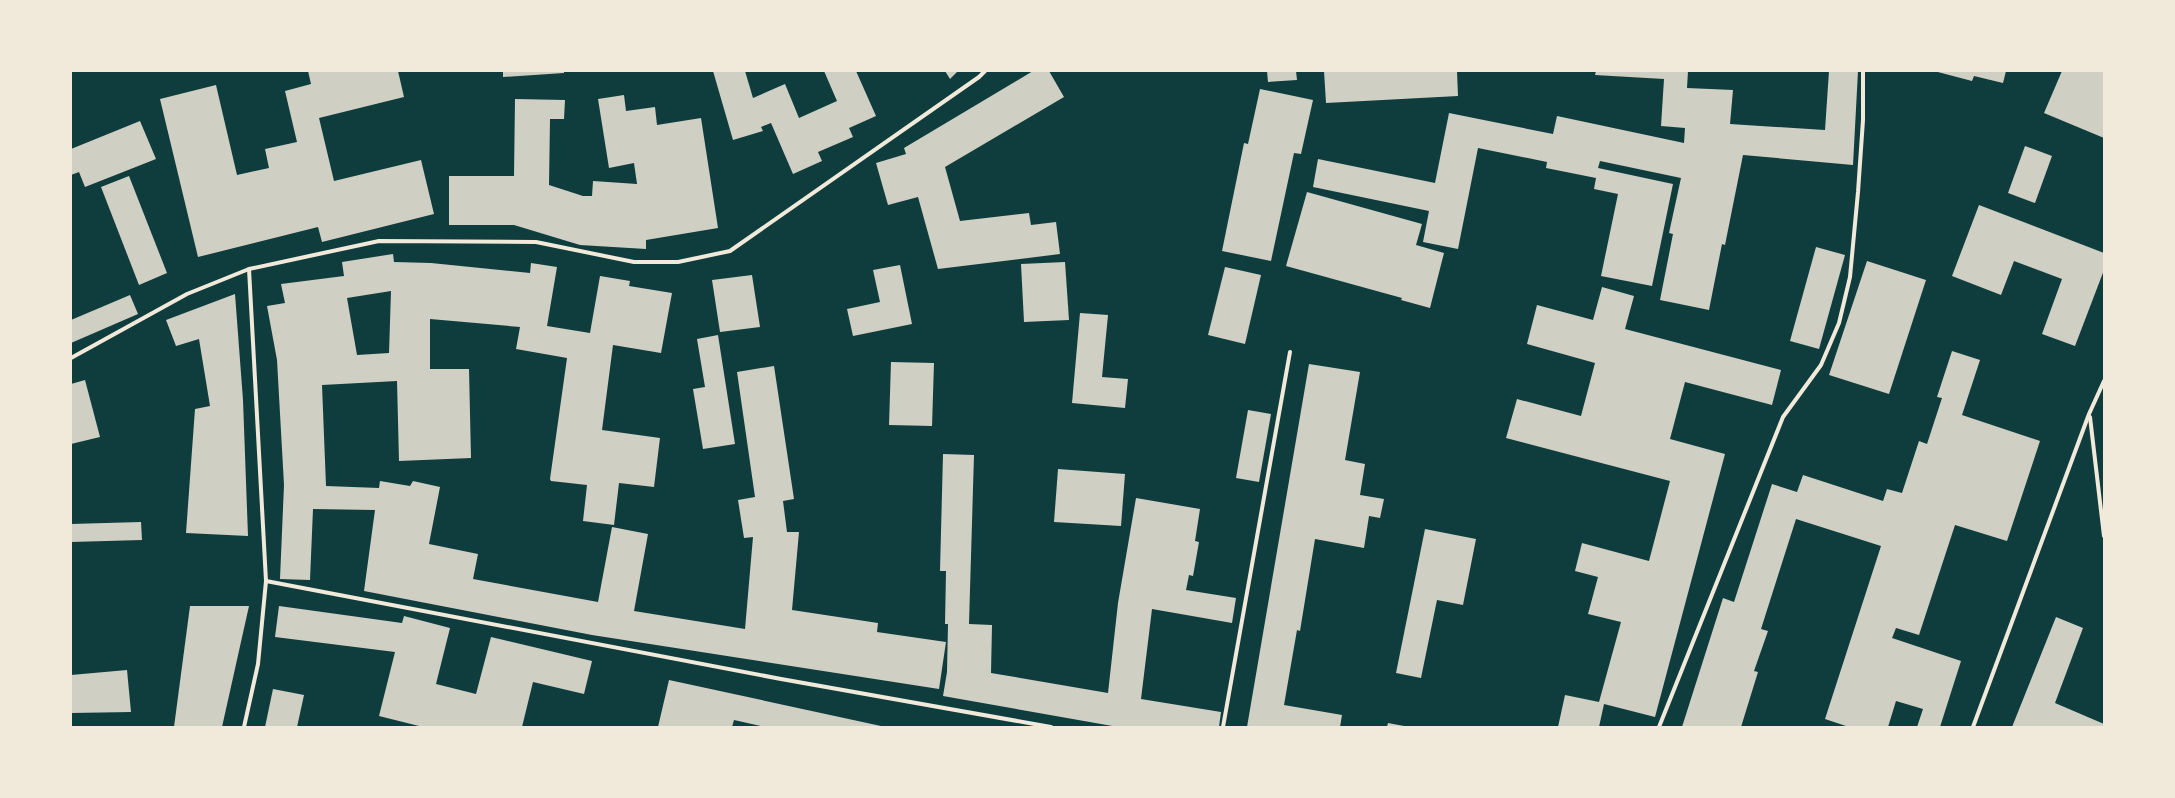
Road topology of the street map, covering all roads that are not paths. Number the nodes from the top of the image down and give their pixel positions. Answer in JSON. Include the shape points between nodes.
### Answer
{"nodes":[{"id":1,"x":985,"y":71,"type":"edge"},
{"id":2,"x":1863,"y":71,"type":"edge"},
{"id":3,"x":249,"y":269,"type":"junction"},
{"id":4,"x":1290,"y":352,"type":"dead end"},
{"id":5,"x":71,"y":358,"type":"edge"},
{"id":6,"x":2104,"y":381,"type":"edge"},
{"id":7,"x":2089,"y":414,"type":"junction"},
{"id":8,"x":2104,"y":536,"type":"edge"},
{"id":9,"x":266,"y":581,"type":"junction"},
{"id":10,"x":244,"y":727,"type":"edge"},
{"id":11,"x":1051,"y":727,"type":"edge"},
{"id":12,"x":1223,"y":727,"type":"edge"},
{"id":13,"x":1659,"y":727,"type":"edge"},
{"id":14,"x":1973,"y":727,"type":"edge"}],
"edges":[{"from":1,"to":3,"type":"street","via":[[730,251],[678,262],[634,262],[536,242],[379,241]]},
{"from":2,"to":13,"type":"street","via":[[1863,120],[1850,276],[1838,323],[1821,365],[1783,417]]},
{"from":3,"to":5,"type":"street","via":[[187,294]]},
{"from":3,"to":9,"type":"street"},
{"from":4,"to":12,"type":"street"},
{"from":6,"to":7,"type":"street"},
{"from":7,"to":8,"type":"street"},
{"from":7,"to":14,"type":"street"},
{"from":9,"to":10,"type":"street","via":[[258,664]]},
{"from":9,"to":11,"type":"street","via":[[781,679]]}]}
